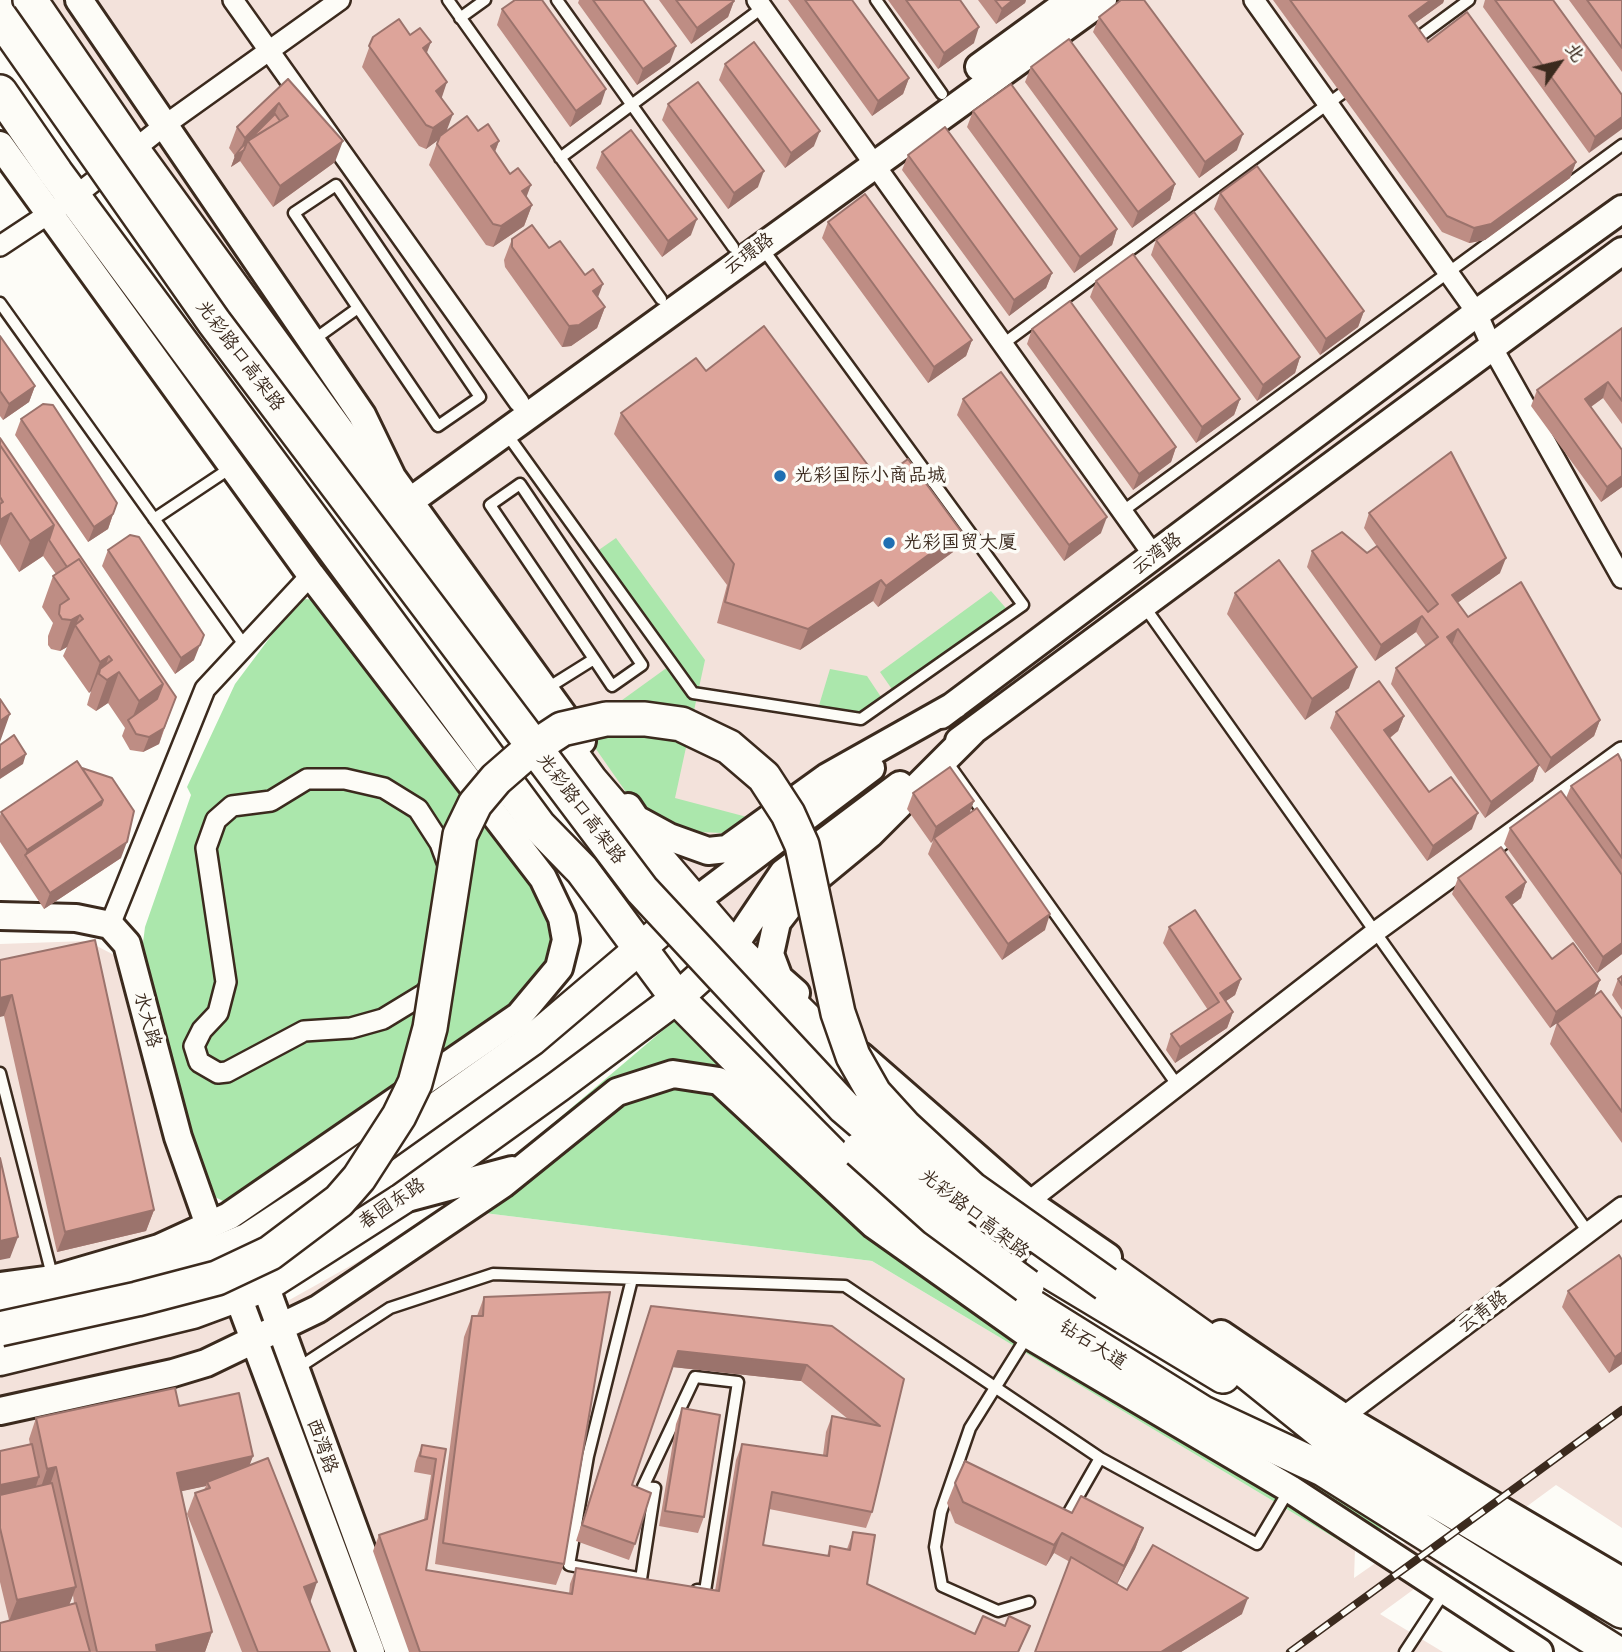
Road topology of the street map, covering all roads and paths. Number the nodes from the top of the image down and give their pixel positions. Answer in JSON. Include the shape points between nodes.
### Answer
{"nodes":[{"id":1,"x":30,"y":0,"type":"edge"},
{"id":2,"x":79,"y":0,"type":"edge"},
{"id":3,"x":233,"y":0,"type":"edge"},
{"id":4,"x":340,"y":0,"type":"edge"},
{"id":5,"x":448,"y":0,"type":"edge"},
{"id":6,"x":485,"y":0,"type":"edge"},
{"id":7,"x":557,"y":0,"type":"edge"},
{"id":8,"x":876,"y":0,"type":"edge"},
{"id":9,"x":1103,"y":0,"type":"edge"},
{"id":10,"x":1254,"y":0,"type":"edge"},
{"id":11,"x":1468,"y":0,"type":"edge"},
{"id":12,"x":1068,"y":1,"type":"edge"},
{"id":13,"x":759,"y":4,"type":"edge"},
{"id":14,"x":0,"y":17,"type":"edge"},
{"id":15,"x":460,"y":18,"type":"junction"},
{"id":16,"x":1404,"y":48,"type":"edge"},
{"id":17,"x":269,"y":50,"type":"junction"},
{"id":18,"x":0,"y":53,"type":"edge"},
{"id":19,"x":1360,"y":80,"type":"edge"},
{"id":20,"x":0,"y":92,"type":"edge"},
{"id":21,"x":942,"y":94,"type":"junction"},
{"id":22,"x":631,"y":104,"type":"junction"},
{"id":23,"x":1328,"y":104,"type":"junction"},
{"id":24,"x":165,"y":125,"type":"junction"},
{"id":25,"x":0,"y":145,"type":"edge"},
{"id":26,"x":1622,"y":145,"type":"edge"},
{"id":27,"x":134,"y":152,"type":"junction"},
{"id":28,"x":561,"y":158,"type":"junction"},
{"id":29,"x":869,"y":158,"type":"junction"},
{"id":30,"x":62,"y":206,"type":"junction"},
{"id":31,"x":1622,"y":209,"type":"edge"},
{"id":32,"x":0,"y":246,"type":"edge"},
{"id":33,"x":761,"y":246,"type":"junction"},
{"id":34,"x":733,"y":247,"type":"junction"},
{"id":35,"x":1622,"y":251,"type":"edge"},
{"id":36,"x":1449,"y":273,"type":"junction"},
{"id":37,"x":661,"y":299,"type":"junction"},
{"id":38,"x":0,"y":303,"type":"edge"},
{"id":39,"x":358,"y":308,"type":"junction"},
{"id":40,"x":1477,"y":313,"type":"junction"},
{"id":41,"x":312,"y":341,"type":"junction"},
{"id":42,"x":1003,"y":344,"type":"junction"},
{"id":43,"x":1492,"y":347,"type":"junction"},
{"id":44,"x":519,"y":402,"type":"junction"},
{"id":45,"x":505,"y":432,"type":"junction"},
{"id":46,"x":232,"y":467,"type":"junction"},
{"id":47,"x":398,"y":495,"type":"junction"},
{"id":48,"x":1123,"y":511,"type":"junction"},
{"id":49,"x":154,"y":519,"type":"junction"},
{"id":50,"x":1154,"y":556,"type":"junction"},
{"id":51,"x":312,"y":576,"type":"junction"},
{"id":52,"x":1622,"y":578,"type":"edge"},
{"id":53,"x":1143,"y":606,"type":"junction"},
{"id":54,"x":343,"y":617,"type":"junction"},
{"id":55,"x":245,"y":646,"type":"junction"},
{"id":56,"x":594,"y":659,"type":"junction"},
{"id":57,"x":425,"y":672,"type":"junction"},
{"id":58,"x":546,"y":689,"type":"junction"},
{"id":59,"x":955,"y":705,"type":"junction"},
{"id":60,"x":973,"y":731,"type":"junction"},
{"id":61,"x":1622,"y":752,"type":"edge"},
{"id":62,"x":945,"y":759,"type":"junction"},
{"id":63,"x":517,"y":796,"type":"junction"},
{"id":64,"x":453,"y":877,"type":"dead end"},
{"id":65,"x":543,"y":877,"type":"junction"},
{"id":66,"x":694,"y":902,"type":"junction"},
{"id":67,"x":0,"y":916,"type":"edge"},
{"id":68,"x":110,"y":925,"type":"junction"},
{"id":69,"x":1374,"y":933,"type":"junction"},
{"id":70,"x":733,"y":947,"type":"junction"},
{"id":71,"x":638,"y":948,"type":"junction"},
{"id":72,"x":438,"y":979,"type":"dead end"},
{"id":73,"x":677,"y":998,"type":"junction"},
{"id":74,"x":0,"y":1073,"type":"edge"},
{"id":75,"x":892,"y":1085,"type":"junction"},
{"id":76,"x":1178,"y":1086,"type":"junction"},
{"id":77,"x":799,"y":1156,"type":"junction"},
{"id":78,"x":524,"y":1167,"type":"junction"},
{"id":79,"x":988,"y":1187,"type":"junction"},
{"id":80,"x":402,"y":1199,"type":"junction"},
{"id":81,"x":880,"y":1202,"type":"junction"},
{"id":82,"x":1028,"y":1202,"type":"junction"},
{"id":83,"x":1622,"y":1207,"type":"edge"},
{"id":84,"x":1588,"y":1232,"type":"junction"},
{"id":85,"x":226,"y":1238,"type":"junction"},
{"id":86,"x":1034,"y":1276,"type":"junction"},
{"id":87,"x":632,"y":1279,"type":"junction"},
{"id":88,"x":0,"y":1286,"type":"edge"},
{"id":89,"x":54,"y":1287,"type":"junction"},
{"id":90,"x":253,"y":1292,"type":"junction"},
{"id":91,"x":0,"y":1307,"type":"edge"},
{"id":92,"x":0,"y":1329,"type":"edge"},
{"id":93,"x":267,"y":1334,"type":"junction"},
{"id":94,"x":1029,"y":1335,"type":"junction"},
{"id":95,"x":0,"y":1360,"type":"edge"},
{"id":96,"x":294,"y":1371,"type":"junction"},
{"id":97,"x":1236,"y":1384,"type":"junction"},
{"id":98,"x":996,"y":1388,"type":"junction"},
{"id":99,"x":0,"y":1411,"type":"edge"},
{"id":100,"x":1334,"y":1426,"type":"junction"},
{"id":101,"x":1100,"y":1458,"type":"junction"},
{"id":102,"x":959,"y":1463,"type":"junction"},
{"id":103,"x":971,"y":1469,"type":"edge"},
{"id":104,"x":1323,"y":1469,"type":"junction"},
{"id":105,"x":1290,"y":1489,"type":"junction"},
{"id":106,"x":1053,"y":1514,"type":"edge"},
{"id":107,"x":1419,"y":1573,"type":"junction"},
{"id":108,"x":641,"y":1579,"type":"junction"},
{"id":109,"x":1622,"y":1581,"type":"edge"},
{"id":110,"x":654,"y":1582,"type":"edge"},
{"id":111,"x":680,"y":1586,"type":"edge"},
{"id":112,"x":1446,"y":1590,"type":"junction"},
{"id":113,"x":1029,"y":1602,"type":"dead end"},
{"id":114,"x":1622,"y":1611,"type":"edge"},
{"id":115,"x":1409,"y":1651,"type":"edge"},
{"id":116,"x":371,"y":1652,"type":"edge"},
{"id":117,"x":399,"y":1652,"type":"edge"},
{"id":118,"x":1539,"y":1652,"type":"edge"},
{"id":119,"x":1615,"y":1652,"type":"edge"}],
"edges":[{"from":1,"to":27,"type":"highway"},
{"from":2,"to":24,"type":"street"},
{"from":3,"to":17,"type":"street"},
{"from":4,"to":17,"type":"street"},
{"from":5,"to":15,"type":"lane"},
{"from":6,"to":15,"type":"lane"},
{"from":7,"to":22,"type":"lane"},
{"from":8,"to":21,"type":"lane"},
{"from":9,"to":29,"type":"street","name":"云璟路"},
{"from":10,"to":23,"type":"street"},
{"from":11,"to":16,"type":"lane"},
{"from":12,"to":21,"type":"street","name":"云璟路"},
{"from":13,"to":22,"type":"lane"},
{"from":13,"to":29,"type":"street"},
{"from":14,"to":86,"type":"highway","name":"光彩路口高架路","bridge":true,"via":[[214,322],[642,890],[844,1107]]},
{"from":15,"to":28,"type":"lane"},
{"from":17,"to":24,"type":"street"},
{"from":17,"to":44,"type":"street"},
{"from":18,"to":86,"type":"highway","name":"光彩路口高架路","bridge":true,"via":[[199,334],[626,901],[731,1021],[830,1124],[936,1219]]},
{"from":19,"to":23,"type":"lane"},
{"from":20,"to":30,"type":"highway","name":"钻石大道"},
{"from":21,"to":29,"type":"street","name":"云璟路"},
{"from":22,"to":28,"type":"lane"},
{"from":22,"to":34,"type":"lane"},
{"from":23,"to":36,"type":"street"},
{"from":23,"to":42,"type":"lane"},
{"from":24,"to":27,"type":"street"},
{"from":24,"to":41,"type":"street"},
{"from":25,"to":30,"type":"street"},
{"from":26,"to":36,"type":"lane"},
{"from":27,"to":30,"type":"street"},
{"from":27,"to":47,"type":"highway","via":[[324,410]]},
{"from":28,"to":37,"type":"lane"},
{"from":29,"to":33,"type":"street","name":"云璟路"},
{"from":29,"to":34,"type":"street","name":"云璟路"},
{"from":29,"to":42,"type":"street"},
{"from":30,"to":32,"type":"street"},
{"from":30,"to":46,"type":"street"},
{"from":30,"to":57,"type":"highway","name":"钻石大道"},
{"from":31,"to":40,"type":"street","name":"云湾路"},
{"from":33,"to":45,"type":"street","name":"云璟路"},
{"from":33,"to":45,"type":"lane","via":[[1023,605],[862,719],[693,693]]},
{"from":34,"to":37,"type":"street","name":"云璟路"},
{"from":35,"to":43,"type":"street","name":"云湾路"},
{"from":36,"to":40,"type":"street"},
{"from":36,"to":48,"type":"lane"},
{"from":37,"to":44,"type":"street","name":"云璟路"},
{"from":38,"to":49,"type":"lane"},
{"from":39,"to":39,"type":"lane","via":[[294,213],[336,185],[480,397],[438,426]]},
{"from":39,"to":41,"type":"lane"},
{"from":40,"to":43,"type":"street"},
{"from":40,"to":50,"type":"street","name":"云湾路"},
{"from":41,"to":47,"type":"street","via":[[362,415]]},
{"from":42,"to":48,"type":"street"},
{"from":43,"to":52,"type":"street"},
{"from":43,"to":53,"type":"street","name":"云湾路"},
{"from":44,"to":47,"type":"street","name":"云璟路"},
{"from":45,"to":47,"type":"street","name":"云璟路"},
{"from":46,"to":49,"type":"lane"},
{"from":46,"to":51,"type":"street"},
{"from":47,"to":58,"type":"street"},
{"from":47,"to":66,"type":"highway","via":[[590,780]]},
{"from":48,"to":50,"type":"street"},
{"from":49,"to":55,"type":"lane"},
{"from":50,"to":59,"type":"street","name":"云湾路"},
{"from":51,"to":54,"type":"street"},
{"from":51,"to":55,"type":"street"},
{"from":53,"to":60,"type":"street","name":"云湾路"},
{"from":53,"to":69,"type":"lane"},
{"from":54,"to":57,"type":"street"},
{"from":54,"to":65,"type":"street"},
{"from":55,"to":68,"type":"street","via":[[205,689]]},
{"from":56,"to":56,"type":"lane","via":[[490,505],[520,484],[642,665],[612,686]]},
{"from":56,"to":58,"type":"lane"},
{"from":57,"to":63,"type":"highway","name":"钻石大道"},
{"from":58,"to":59,"type":"street","via":[[636,819],[708,851],[738,843],[827,777]]},
{"from":59,"to":66,"type":"street","name":"云湾路"},
{"from":60,"to":62,"type":"street"},
{"from":60,"to":70,"type":"street","name":"云湾路","via":[[782,873]]},
{"from":61,"to":69,"type":"street"},
{"from":62,"to":75,"type":"street","via":[[870,834],[801,891],[777,922],[770,954],[779,978]]},
{"from":62,"to":76,"type":"lane"},
{"from":63,"to":65,"type":"street"},
{"from":63,"to":71,"type":"highway","name":"钻石大道","via":[[582,870]]},
{"from":64,"to":72,"type":"street","via":[[440,843],[418,808],[384,788],[345,779],[307,779],[271,802],[232,806],[216,820],[206,848],[226,982],[218,1013],[194,1046],[199,1062],[218,1073],[228,1072],[304,1031],[351,1028],[383,1019],[424,994]]},
{"from":65,"to":85,"type":"street","via":[[562,918],[566,940],[559,968],[519,1016],[229,1216]]},
{"from":66,"to":70,"type":"highway"},
{"from":66,"to":71,"type":"main road"},
{"from":67,"to":68,"type":"street","via":[[76,918]]},
{"from":68,"to":85,"type":"street","name":"水大路","via":[[127,944],[178,1137]]},
{"from":69,"to":76,"type":"street"},
{"from":69,"to":84,"type":"lane"},
{"from":70,"to":73,"type":"main road","name":"春园东路"},
{"from":70,"to":79,"type":"highway","via":[[927,1140]]},
{"from":71,"to":73,"type":"highway","name":"钻石大道"},
{"from":71,"to":85,"type":"main road","via":[[532,1040],[324,1188]]},
{"from":73,"to":80,"type":"main road","name":"春园东路"},
{"from":73,"to":81,"type":"highway","name":"钻石大道"},
{"from":74,"to":89,"type":"lane"},
{"from":75,"to":79,"type":"street"},
{"from":75,"to":82,"type":"street"},
{"from":76,"to":82,"type":"street"},
{"from":77,"to":78,"type":"street","via":[[719,1081],[673,1074],[617,1092]]},
{"from":77,"to":81,"type":"street"},
{"from":77,"to":94,"type":"street","via":[[874,1225]]},
{"from":78,"to":80,"type":"street"},
{"from":78,"to":93,"type":"street","via":[[318,1309]]},
{"from":79,"to":100,"type":"highway"},
{"from":80,"to":90,"type":"main road","name":"春园东路"},
{"from":81,"to":104,"type":"highway","name":"钻石大道","via":[[964,1264],[1202,1413]]},
{"from":82,"to":100,"type":"street"},
{"from":83,"to":84,"type":"street","name":"云青路"},
{"from":84,"to":100,"type":"street","name":"云青路"},
{"from":85,"to":89,"type":"main road","via":[[183,1265]]},
{"from":85,"to":90,"type":"street","name":"西湾路"},
{"from":86,"to":97,"type":"highway","name":"光彩路口高架路"},
{"from":86,"to":104,"type":"highway","name":"光彩路口高架路"},
{"from":87,"to":96,"type":"lane","via":[[493,1274],[390,1308]]},
{"from":87,"to":98,"type":"lane","via":[[845,1286]]},
{"from":87,"to":108,"type":"lane","via":[[588,1456],[569,1566]]},
{"from":88,"to":89,"type":"street"},
{"from":89,"to":91,"type":"main road"},
{"from":90,"to":93,"type":"street","name":"西湾路"},
{"from":90,"to":95,"type":"main road","name":"春园东路","via":[[193,1312]]},
{"from":92,"to":97,"type":"highway","bridge":true,"via":[[217,1278],[270,1253],[339,1201],[399,1116],[415,1083],[430,1028],[460,835],[475,804],[496,779],[562,729],[606,719],[645,719],[681,724],[729,747],[764,776],[788,814],[802,845],[838,1013],[853,1056],[874,1093],[972,1189]]},
{"from":93,"to":96,"type":"street","name":"西湾路"},
{"from":93,"to":99,"type":"street","via":[[173,1373]]},
{"from":93,"to":116,"type":"street","name":"西湾路"},
{"from":94,"to":98,"type":"lane"},
{"from":94,"to":105,"type":"street"},
{"from":96,"to":117,"type":"street","name":"西湾路"},
{"from":97,"to":100,"type":"highway","name":"光彩路口高架路"},
{"from":98,"to":101,"type":"lane"},
{"from":98,"to":102,"type":"lane","via":[[970,1428]]},
{"from":100,"to":109,"type":"street","via":[[1444,1476]]},
{"from":100,"to":114,"type":"highway"},
{"from":101,"to":105,"type":"lane","via":[[1257,1544]]},
{"from":101,"to":106,"type":"lane","via":[[1065,1521]]},
{"from":102,"to":103,"type":"lane"},
{"from":102,"to":113,"type":"lane","via":[[941,1512],[935,1547],[942,1586],[998,1611]]},
{"from":104,"to":107,"type":"street"},
{"from":104,"to":119,"type":"highway","name":"钻石大道"},
{"from":105,"to":107,"type":"street"},
{"from":107,"to":112,"type":"street"},
{"from":108,"to":110,"type":"lane"},
{"from":108,"to":111,"type":"lane","via":[[655,1488],[643,1487],[695,1377],[738,1382],[705,1591]]},
{"from":112,"to":115,"type":"lane"},
{"from":112,"to":118,"type":"street"}]}
